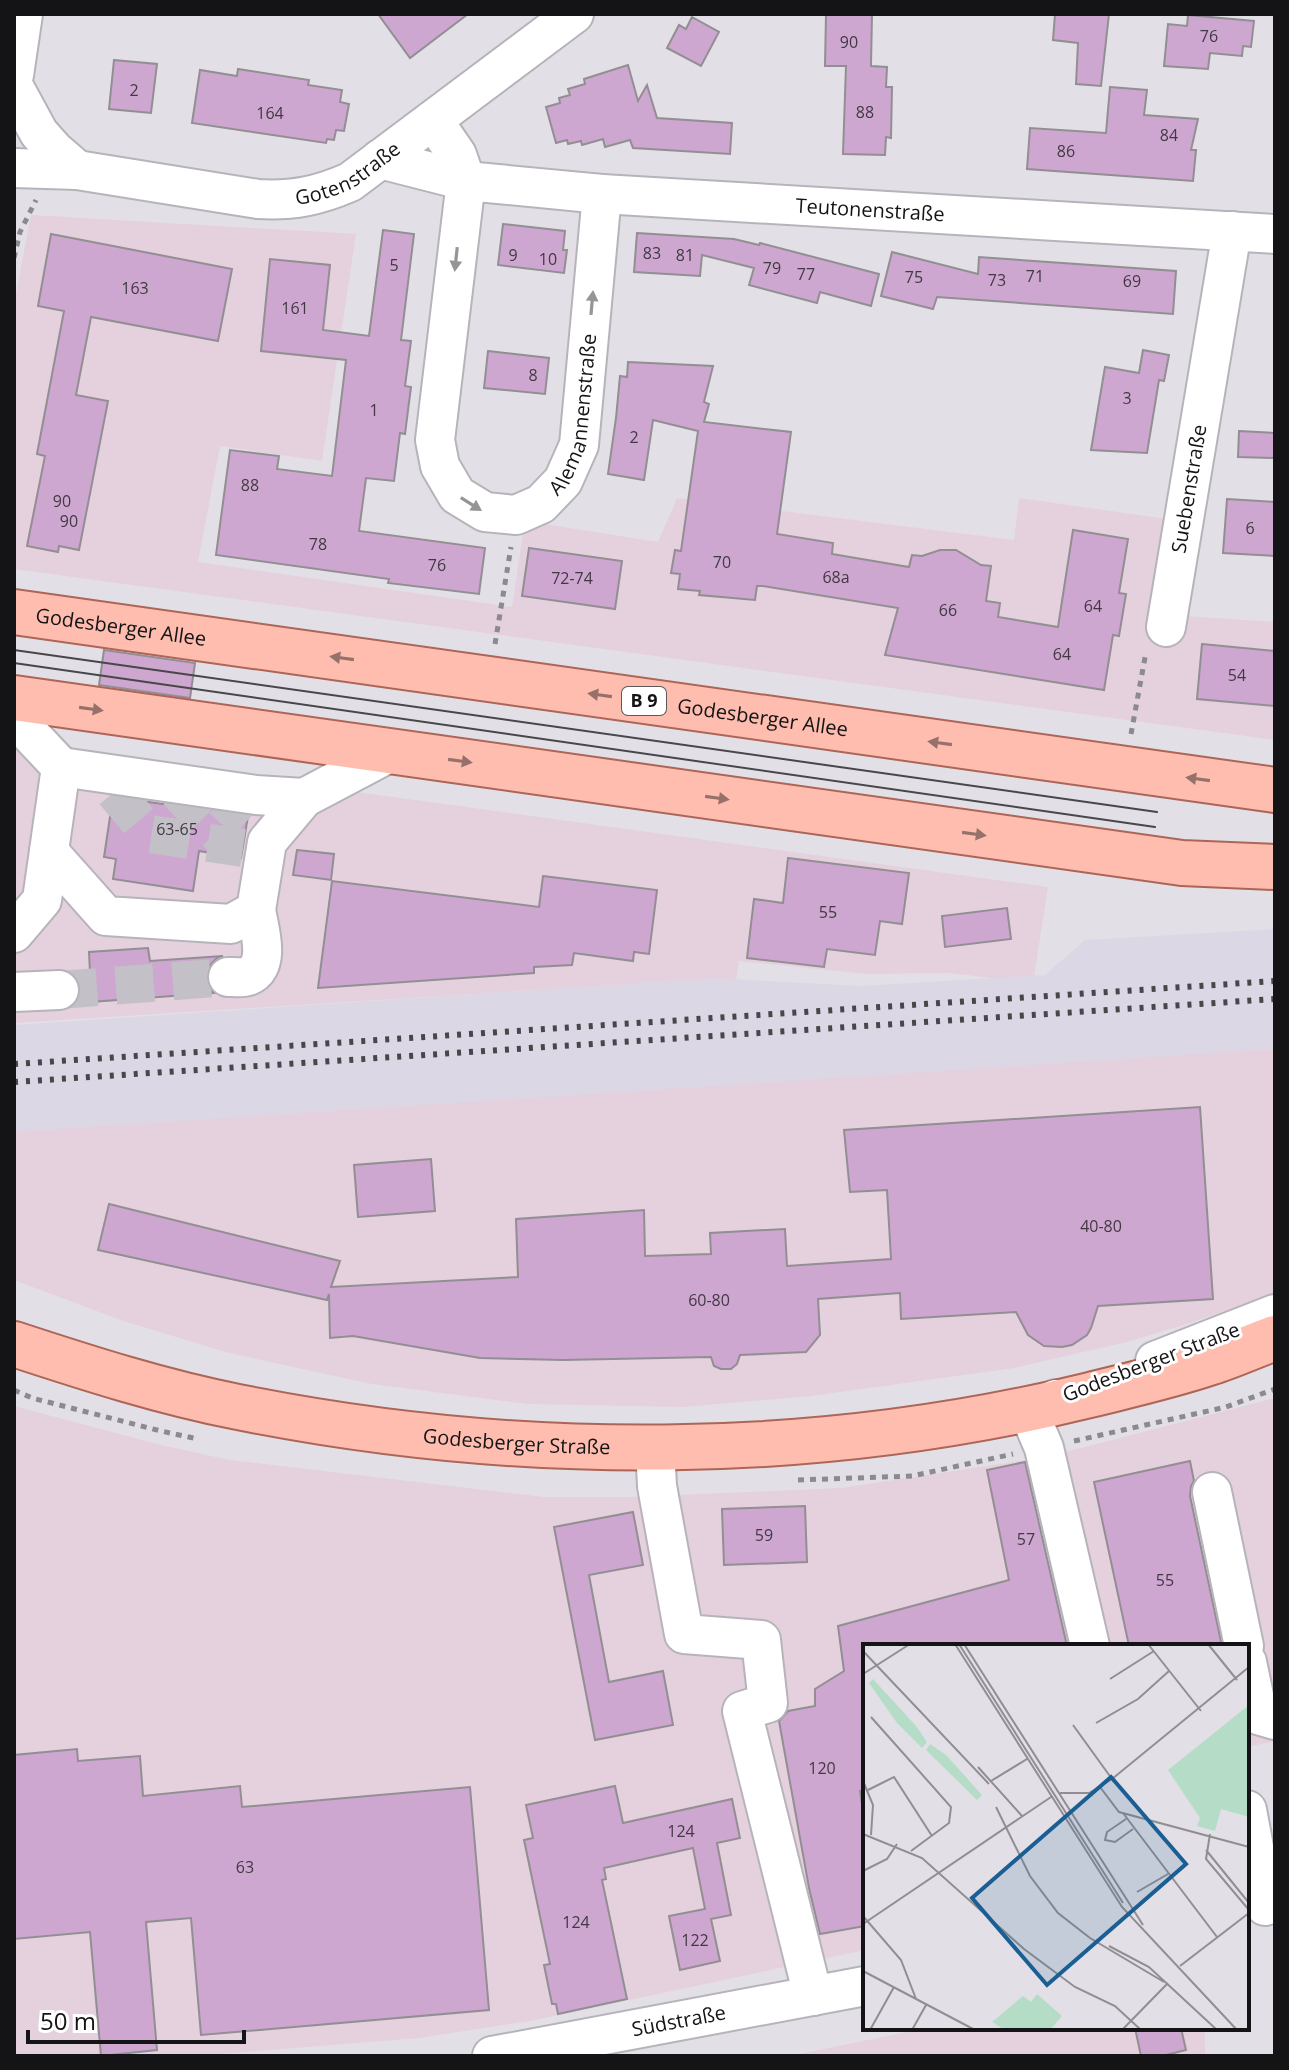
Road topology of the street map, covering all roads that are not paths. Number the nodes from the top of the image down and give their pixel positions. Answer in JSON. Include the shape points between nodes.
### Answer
{"nodes":[{"id":1,"x":23,"y":14,"type":"edge"},
{"id":2,"x":574,"y":14,"type":"edge"},
{"id":3,"x":14,"y":75,"type":"edge"},
{"id":4,"x":14,"y":87,"type":"edge"},
{"id":5,"x":433,"y":120,"type":"junction"},
{"id":6,"x":380,"y":159,"type":"junction"},
{"id":7,"x":77,"y":170,"type":"junction"},
{"id":8,"x":27,"y":181,"type":"edge"},
{"id":9,"x":466,"y":181,"type":"junction"},
{"id":10,"x":602,"y":194,"type":"junction"},
{"id":11,"x":1232,"y":231,"type":"junction"},
{"id":12,"x":1275,"y":234,"type":"edge"},
{"id":13,"x":14,"y":612,"type":"edge"},
{"id":14,"x":1166,"y":627,"type":"road end"},
{"id":15,"x":14,"y":698,"type":"edge"},
{"id":16,"x":14,"y":717,"type":"edge"},
{"id":17,"x":391,"y":752,"type":"junction"},
{"id":18,"x":61,"y":767,"type":"junction"},
{"id":19,"x":1275,"y":790,"type":"edge"},
{"id":20,"x":304,"y":798,"type":"junction"},
{"id":21,"x":188,"y":800,"type":"junction"},
{"id":22,"x":49,"y":852,"type":"junction"},
{"id":23,"x":1275,"y":867,"type":"edge"},
{"id":24,"x":256,"y":910,"type":"junction"},
{"id":25,"x":14,"y":933,"type":"edge"},
{"id":26,"x":228,"y":977,"type":"tunnel mouth"},
{"id":27,"x":59,"y":990,"type":"tunnel mouth"},
{"id":28,"x":14,"y":992,"type":"edge"},
{"id":29,"x":1275,"y":1314,"type":"edge"},
{"id":30,"x":1275,"y":1338,"type":"edge"},
{"id":31,"x":15,"y":1348,"type":"edge"},
{"id":32,"x":1275,"y":1349,"type":"edge"},
{"id":33,"x":1208,"y":1364,"type":"junction"},
{"id":34,"x":1028,"y":1410,"type":"junction"},
{"id":35,"x":655,"y":1448,"type":"junction"},
{"id":36,"x":1212,"y":1492,"type":"dead end"},
{"id":37,"x":1090,"y":1644,"type":"edge"},
{"id":38,"x":1244,"y":1644,"type":"edge"},
{"id":39,"x":1249,"y":1672,"type":"edge"},
{"id":40,"x":1275,"y":1720,"type":"edge"},
{"id":41,"x":1249,"y":1823,"type":"edge"},
{"id":42,"x":1262,"y":1906,"type":"edge"},
{"id":43,"x":863,"y":1986,"type":"edge"},
{"id":44,"x":813,"y":1996,"type":"junction"},
{"id":45,"x":492,"y":2056,"type":"edge"}],
"edges":[{"from":1,"to":3,"type":"street"},
{"from":2,"to":5,"type":"street","name":"Gotenstraße"},
{"from":4,"to":7,"type":"street","via":[[39,133]]},
{"from":5,"to":6,"type":"street","name":"Gotenstraße"},
{"from":5,"to":9,"type":"street","via":[[457,155]]},
{"from":6,"to":7,"type":"street","name":"Gotenstraße","via":[[330,191],[281,200]]},
{"from":6,"to":9,"type":"street","name":"Teutonenstraße"},
{"from":7,"to":8,"type":"street","name":"Gotenstraße"},
{"from":9,"to":10,"type":"street","name":"Teutonenstraße"},
{"from":9,"to":10,"type":"street","name":"Alemannenstraße","one_way":true,"via":[[435,440],[440,466],[457,495],[485,512],[516,515],[541,504],[563,481],[579,445]]},
{"from":10,"to":11,"type":"street","name":"Teutonenstraße"},
{"from":11,"to":12,"type":"street","name":"Teutonenstraße"},
{"from":11,"to":14,"type":"street","name":"Suebenstraße"},
{"from":19,"to":13,"type":"main road","name":"Godesberger Allee","number":"B 9","one_way":true},
{"from":15,"to":17,"type":"main road","one_way":true},
{"from":16,"to":18,"type":"street"},
{"from":17,"to":20,"type":"street"},
{"from":17,"to":23,"type":"main road","one_way":true,"via":[[1182,863]]},
{"from":18,"to":21,"type":"street"},
{"from":18,"to":22,"type":"street"},
{"from":20,"to":21,"type":"street"},
{"from":20,"to":21,"type":"street"},
{"from":21,"to":24,"type":"street"},
{"from":22,"to":24,"type":"street","via":[[106,916],[231,924]]},
{"from":22,"to":25,"type":"street","via":[[42,900]]},
{"from":24,"to":26,"type":"street","via":[[264,955],[248,976]]},
{"from":27,"to":28,"type":"street"},
{"from":29,"to":34,"type":"street","name":"Godesberger Straße"},
{"from":30,"to":33,"type":"main road","name":"Godesberger Straße"},
{"from":31,"to":35,"type":"main road","name":"Godesberger Straße","via":[[236,1407],[364,1428],[558,1446]]},
{"from":32,"to":33,"type":"street","name":"Godesberger Straße"},
{"from":33,"to":34,"type":"main road","name":"Godesberger Straße"},
{"from":34,"to":35,"type":"main road","name":"Godesberger Straße","via":[[856,1437]]},
{"from":34,"to":37,"type":"street","via":[[1044,1448]]},
{"from":35,"to":44,"type":"street","via":[[684,1634],[761,1640],[768,1703],[742,1711]]},
{"from":36,"to":38,"type":"street"},
{"from":39,"to":40,"type":"street","via":[[1258,1715]]},
{"from":41,"to":42,"type":"street"},
{"from":43,"to":44,"type":"street","name":"Südstraße"},
{"from":44,"to":45,"type":"street","name":"Südstraße"}]}
